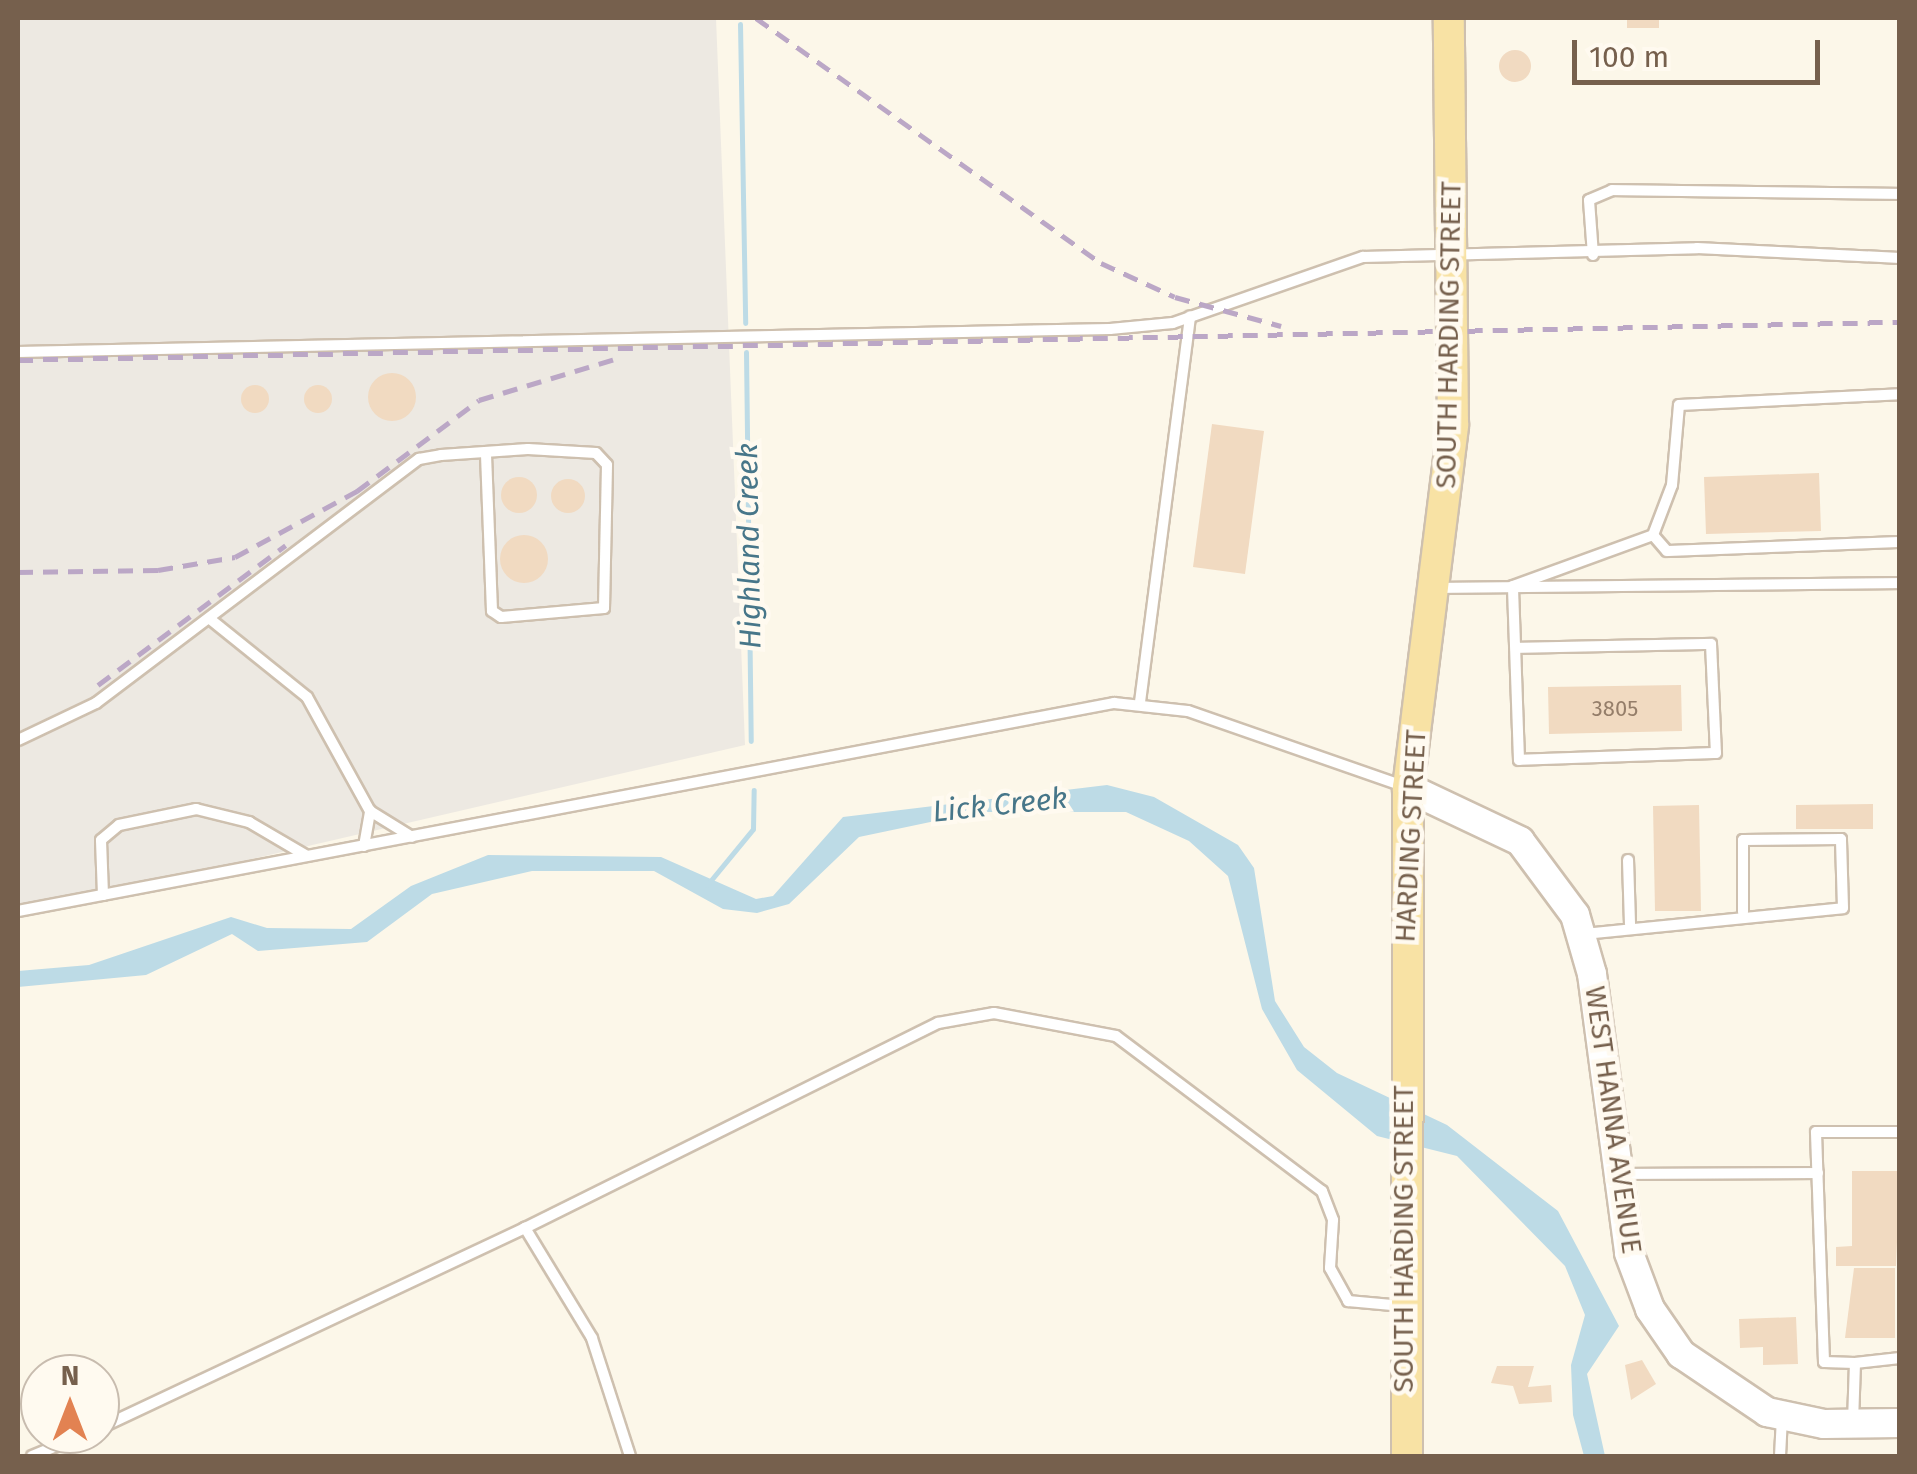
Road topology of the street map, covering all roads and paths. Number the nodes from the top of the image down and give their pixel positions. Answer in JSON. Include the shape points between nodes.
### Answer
{"nodes":[{"id":1,"x":1449,"y":18,"type":"edge"},
{"id":2,"x":1900,"y":194,"type":"edge"},
{"id":3,"x":1593,"y":255,"type":"junction"},
{"id":4,"x":1900,"y":258,"type":"edge"},
{"id":5,"x":1452,"y":261,"type":"junction"},
{"id":6,"x":1190,"y":316,"type":"junction"},
{"id":7,"x":18,"y":352,"type":"edge"},
{"id":8,"x":1900,"y":394,"type":"edge"},
{"id":9,"x":486,"y":452,"type":"junction"},
{"id":10,"x":1653,"y":536,"type":"junction"},
{"id":11,"x":1900,"y":542,"type":"edge"},
{"id":12,"x":1900,"y":584,"type":"edge"},
{"id":13,"x":1514,"y":586,"type":"junction"},
{"id":14,"x":1438,"y":588,"type":"junction"},
{"id":15,"x":210,"y":619,"type":"junction"},
{"id":16,"x":1516,"y":648,"type":"junction"},
{"id":17,"x":1428,"y":652,"type":"joint"},
{"id":18,"x":1140,"y":702,"type":"junction"},
{"id":19,"x":18,"y":740,"type":"edge"},
{"id":20,"x":1408,"y":788,"type":"junction"},
{"id":21,"x":370,"y":812,"type":"junction"},
{"id":22,"x":412,"y":837,"type":"junction"},
{"id":23,"x":364,"y":846,"type":"junction"},
{"id":24,"x":308,"y":857,"type":"junction"},
{"id":25,"x":1628,"y":860,"type":"dead end"},
{"id":26,"x":103,"y":895,"type":"junction"},
{"id":27,"x":18,"y":910,"type":"edge"},
{"id":28,"x":1744,"y":912,"type":"junction"},
{"id":29,"x":1630,"y":924,"type":"junction"},
{"id":30,"x":1583,"y":934,"type":"junction"},
{"id":31,"x":1404,"y":1021,"type":"joint"},
{"id":32,"x":1900,"y":1132,"type":"edge"},
{"id":33,"x":1818,"y":1173,"type":"junction"},
{"id":34,"x":1618,"y":1174,"type":"junction"},
{"id":35,"x":525,"y":1228,"type":"junction"},
{"id":36,"x":1403,"y":1306,"type":"junction"},
{"id":37,"x":1900,"y":1358,"type":"edge"},
{"id":38,"x":1856,"y":1363,"type":"junction"},
{"id":39,"x":1782,"y":1416,"type":"junction"},
{"id":40,"x":120,"y":1419,"type":"edge"},
{"id":41,"x":1900,"y":1423,"type":"edge"},
{"id":42,"x":1853,"y":1424,"type":"junction"},
{"id":43,"x":630,"y":1456,"type":"edge"},
{"id":44,"x":1406,"y":1456,"type":"edge"},
{"id":45,"x":1780,"y":1456,"type":"edge"}],
"edges":[{"from":1,"to":5,"type":"main road","name":"SOUTH HARDING STREET"},
{"from":2,"to":3,"type":"lane","via":[[1612,190],[1590,200]]},
{"from":3,"to":4,"type":"lane","via":[[1717,248]]},
{"from":3,"to":5,"type":"lane"},
{"from":5,"to":6,"type":"lane","via":[[1363,256]]},
{"from":5,"to":14,"type":"main road","name":"SOUTH HARDING STREET","via":[[1453,425]]},
{"from":6,"to":7,"type":"lane","via":[[1110,330]]},
{"from":6,"to":18,"type":"lane"},
{"from":8,"to":10,"type":"lane","via":[[1678,405],[1672,485]]},
{"from":9,"to":9,"type":"lane","via":[[572,448],[607,465],[604,608],[501,618],[492,610]]},
{"from":9,"to":15,"type":"lane","via":[[419,459]]},
{"from":10,"to":11,"type":"lane","via":[[1667,550]]},
{"from":10,"to":13,"type":"lane"},
{"from":12,"to":13,"type":"lane"},
{"from":13,"to":14,"type":"lane"},
{"from":13,"to":16,"type":"lane"},
{"from":14,"to":17,"type":"main road","name":"SOUTH HARDING STREET"},
{"from":15,"to":19,"type":"lane","via":[[96,703]]},
{"from":15,"to":21,"type":"lane","via":[[307,698]]},
{"from":16,"to":16,"type":"lane","via":[[1520,760],[1716,753],[1711,644]]},
{"from":17,"to":20,"type":"main road","name":"HARDING STREET"},
{"from":18,"to":20,"type":"lane"},
{"from":18,"to":22,"type":"lane"},
{"from":20,"to":30,"type":"main road","name":"WEST HANNA AVENUE","via":[[1520,841],[1556,880]]},
{"from":20,"to":31,"type":"main road","name":"HARDING STREET"},
{"from":21,"to":22,"type":"lane"},
{"from":21,"to":23,"type":"lane"},
{"from":22,"to":23,"type":"lane"},
{"from":23,"to":24,"type":"lane"},
{"from":24,"to":26,"type":"lane"},
{"from":24,"to":26,"type":"lane","via":[[249,822],[196,810],[118,825],[101,840]]},
{"from":25,"to":29,"type":"lane"},
{"from":26,"to":27,"type":"lane"},
{"from":28,"to":28,"type":"lane","via":[[1843,908],[1841,839],[1744,840]]},
{"from":28,"to":29,"type":"lane"},
{"from":29,"to":30,"type":"lane"},
{"from":30,"to":34,"type":"main road","name":"WEST HANNA AVENUE"},
{"from":31,"to":36,"type":"main road","name":"SOUTH HARDING STREET"},
{"from":32,"to":33,"type":"lane","via":[[1816,1132]]},
{"from":33,"to":34,"type":"lane"},
{"from":33,"to":38,"type":"lane","via":[[1824,1362]]},
{"from":34,"to":39,"type":"main road","name":"WEST HANNA AVENUE","via":[[1633,1268],[1658,1322],[1707,1378]]},
{"from":35,"to":36,"type":"lane","via":[[938,1023],[994,1013],[1116,1036],[1176,1074],[1322,1191],[1333,1220],[1330,1268],[1348,1301]]},
{"from":35,"to":40,"type":"lane"},
{"from":35,"to":43,"type":"lane","via":[[592,1338]]},
{"from":36,"to":44,"type":"main road","name":"SOUTH HARDING STREET"},
{"from":37,"to":38,"type":"lane"},
{"from":38,"to":42,"type":"lane"},
{"from":39,"to":42,"type":"main road","name":"WEST HANNA AVENUE"},
{"from":39,"to":45,"type":"lane"},
{"from":41,"to":42,"type":"main road","name":"WEST HANNA AVENUE"}]}
